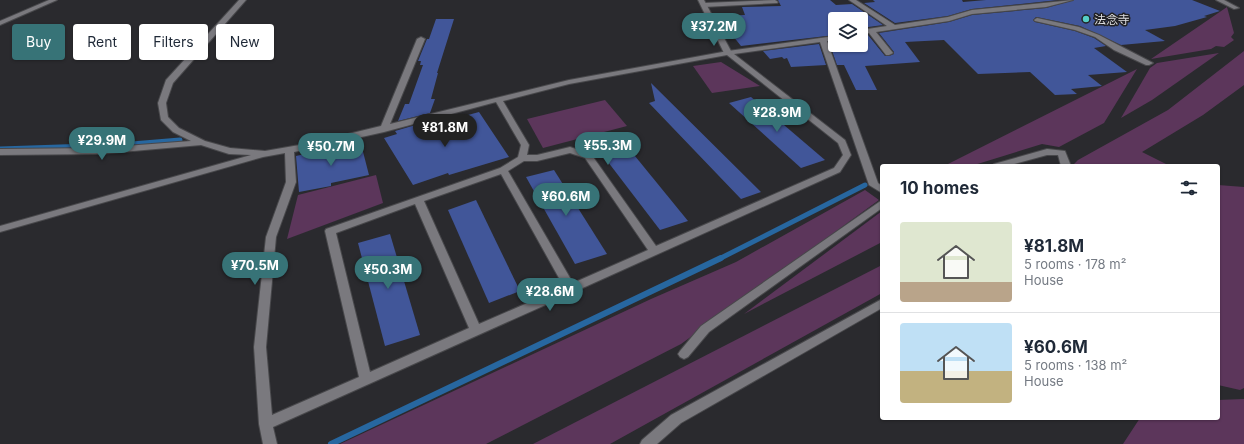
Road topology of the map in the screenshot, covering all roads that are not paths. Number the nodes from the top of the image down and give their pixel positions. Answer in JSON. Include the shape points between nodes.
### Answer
{"nodes":[{"id":1,"x":54,"y":0,"type":"edge"},
{"id":2,"x":243,"y":0,"type":"edge"},
{"id":3,"x":852,"y":0,"type":"edge"},
{"id":4,"x":1020,"y":0,"type":"edge"},
{"id":5,"x":1070,"y":0,"type":"edge"},
{"id":6,"x":1219,"y":0,"type":"edge"},
{"id":7,"x":775,"y":2,"type":"dead end"},
{"id":8,"x":702,"y":3,"type":"edge"},
{"id":9,"x":1026,"y":8,"type":"junction"},
{"id":10,"x":1236,"y":8,"type":"dead end"},
{"id":11,"x":1037,"y":20,"type":"junction"},
{"id":12,"x":0,"y":23,"type":"edge"},
{"id":13,"x":892,"y":26,"type":"junction"},
{"id":14,"x":871,"y":30,"type":"junction"},
{"id":15,"x":1048,"y":30,"type":"dead end"},
{"id":16,"x":868,"y":31,"type":"edge"},
{"id":17,"x":421,"y":39,"type":"dead end"},
{"id":18,"x":828,"y":39,"type":"edge"},
{"id":19,"x":822,"y":40,"type":"junction"},
{"id":20,"x":728,"y":53,"type":"junction"},
{"id":21,"x":889,"y":53,"type":"dead end"},
{"id":22,"x":1149,"y":63,"type":"dead end"},
{"id":23,"x":499,"y":100,"type":"junction"},
{"id":24,"x":384,"y":129,"type":"junction"},
{"id":25,"x":202,"y":143,"type":"junction"},
{"id":26,"x":289,"y":150,"type":"junction"},
{"id":27,"x":0,"y":152,"type":"edge"},
{"id":28,"x":265,"y":154,"type":"junction"},
{"id":29,"x":522,"y":158,"type":"junction"},
{"id":30,"x":1003,"y":164,"type":"edge"},
{"id":31,"x":1065,"y":164,"type":"edge"},
{"id":32,"x":503,"y":170,"type":"junction"},
{"id":33,"x":880,"y":189,"type":"edge"},
{"id":34,"x":418,"y":199,"type":"junction"},
{"id":35,"x":880,"y":204,"type":"edge"},
{"id":36,"x":0,"y":229,"type":"edge"},
{"id":37,"x":655,"y":252,"type":"junction"},
{"id":38,"x":571,"y":290,"type":"junction"},
{"id":39,"x":880,"y":304,"type":"edge"},
{"id":40,"x":476,"y":331,"type":"junction"},
{"id":41,"x":684,"y":354,"type":"dead end"},
{"id":42,"x":366,"y":380,"type":"junction"},
{"id":43,"x":266,"y":424,"type":"junction"},
{"id":44,"x":270,"y":444,"type":"edge"},
{"id":45,"x":647,"y":444,"type":"edge"}],
"edges":[{"from":1,"to":12,"type":"street"},
{"from":2,"to":25,"type":"street","via":[[169,82],[162,103],[164,118],[176,130]]},
{"from":3,"to":13,"type":"street"},
{"from":4,"to":9,"type":"street"},
{"from":5,"to":9,"type":"street"},
{"from":6,"to":10,"type":"street"},
{"from":7,"to":8,"type":"street"},
{"from":8,"to":20,"type":"street"},
{"from":9,"to":11,"type":"street"},
{"from":9,"to":13,"type":"street","via":[[970,12],[950,19]]},
{"from":11,"to":15,"type":"street"},
{"from":11,"to":22,"type":"street","via":[[1077,28]]},
{"from":13,"to":14,"type":"street"},
{"from":14,"to":16,"type":"street"},
{"from":14,"to":21,"type":"street"},
{"from":17,"to":24,"type":"street"},
{"from":18,"to":19,"type":"street"},
{"from":19,"to":20,"type":"street"},
{"from":19,"to":33,"type":"street","via":[[874,185]]},
{"from":20,"to":23,"type":"street","via":[[569,82]]},
{"from":20,"to":37,"type":"street","via":[[842,142],[847,155],[837,170]]},
{"from":23,"to":24,"type":"street"},
{"from":23,"to":29,"type":"street","via":[[525,145]]},
{"from":24,"to":26,"type":"street"},
{"from":25,"to":27,"type":"street","via":[[99,151]]},
{"from":25,"to":28,"type":"street","via":[[229,151]]},
{"from":26,"to":28,"type":"street"},
{"from":26,"to":43,"type":"street","via":[[291,182],[271,238],[260,347]]},
{"from":28,"to":36,"type":"street"},
{"from":29,"to":32,"type":"street"},
{"from":29,"to":37,"type":"street","via":[[537,158],[570,150],[588,156]]},
{"from":30,"to":31,"type":"street","via":[[1047,152],[1062,153]]},
{"from":32,"to":34,"type":"street"},
{"from":32,"to":38,"type":"street"},
{"from":34,"to":40,"type":"street"},
{"from":34,"to":42,"type":"street","via":[[330,230]]},
{"from":35,"to":41,"type":"street","via":[[705,329]]},
{"from":37,"to":38,"type":"street"},
{"from":38,"to":40,"type":"street"},
{"from":39,"to":45,"type":"street","via":[[676,418]]},
{"from":40,"to":42,"type":"street"},
{"from":42,"to":43,"type":"street"},
{"from":43,"to":44,"type":"street"}]}
